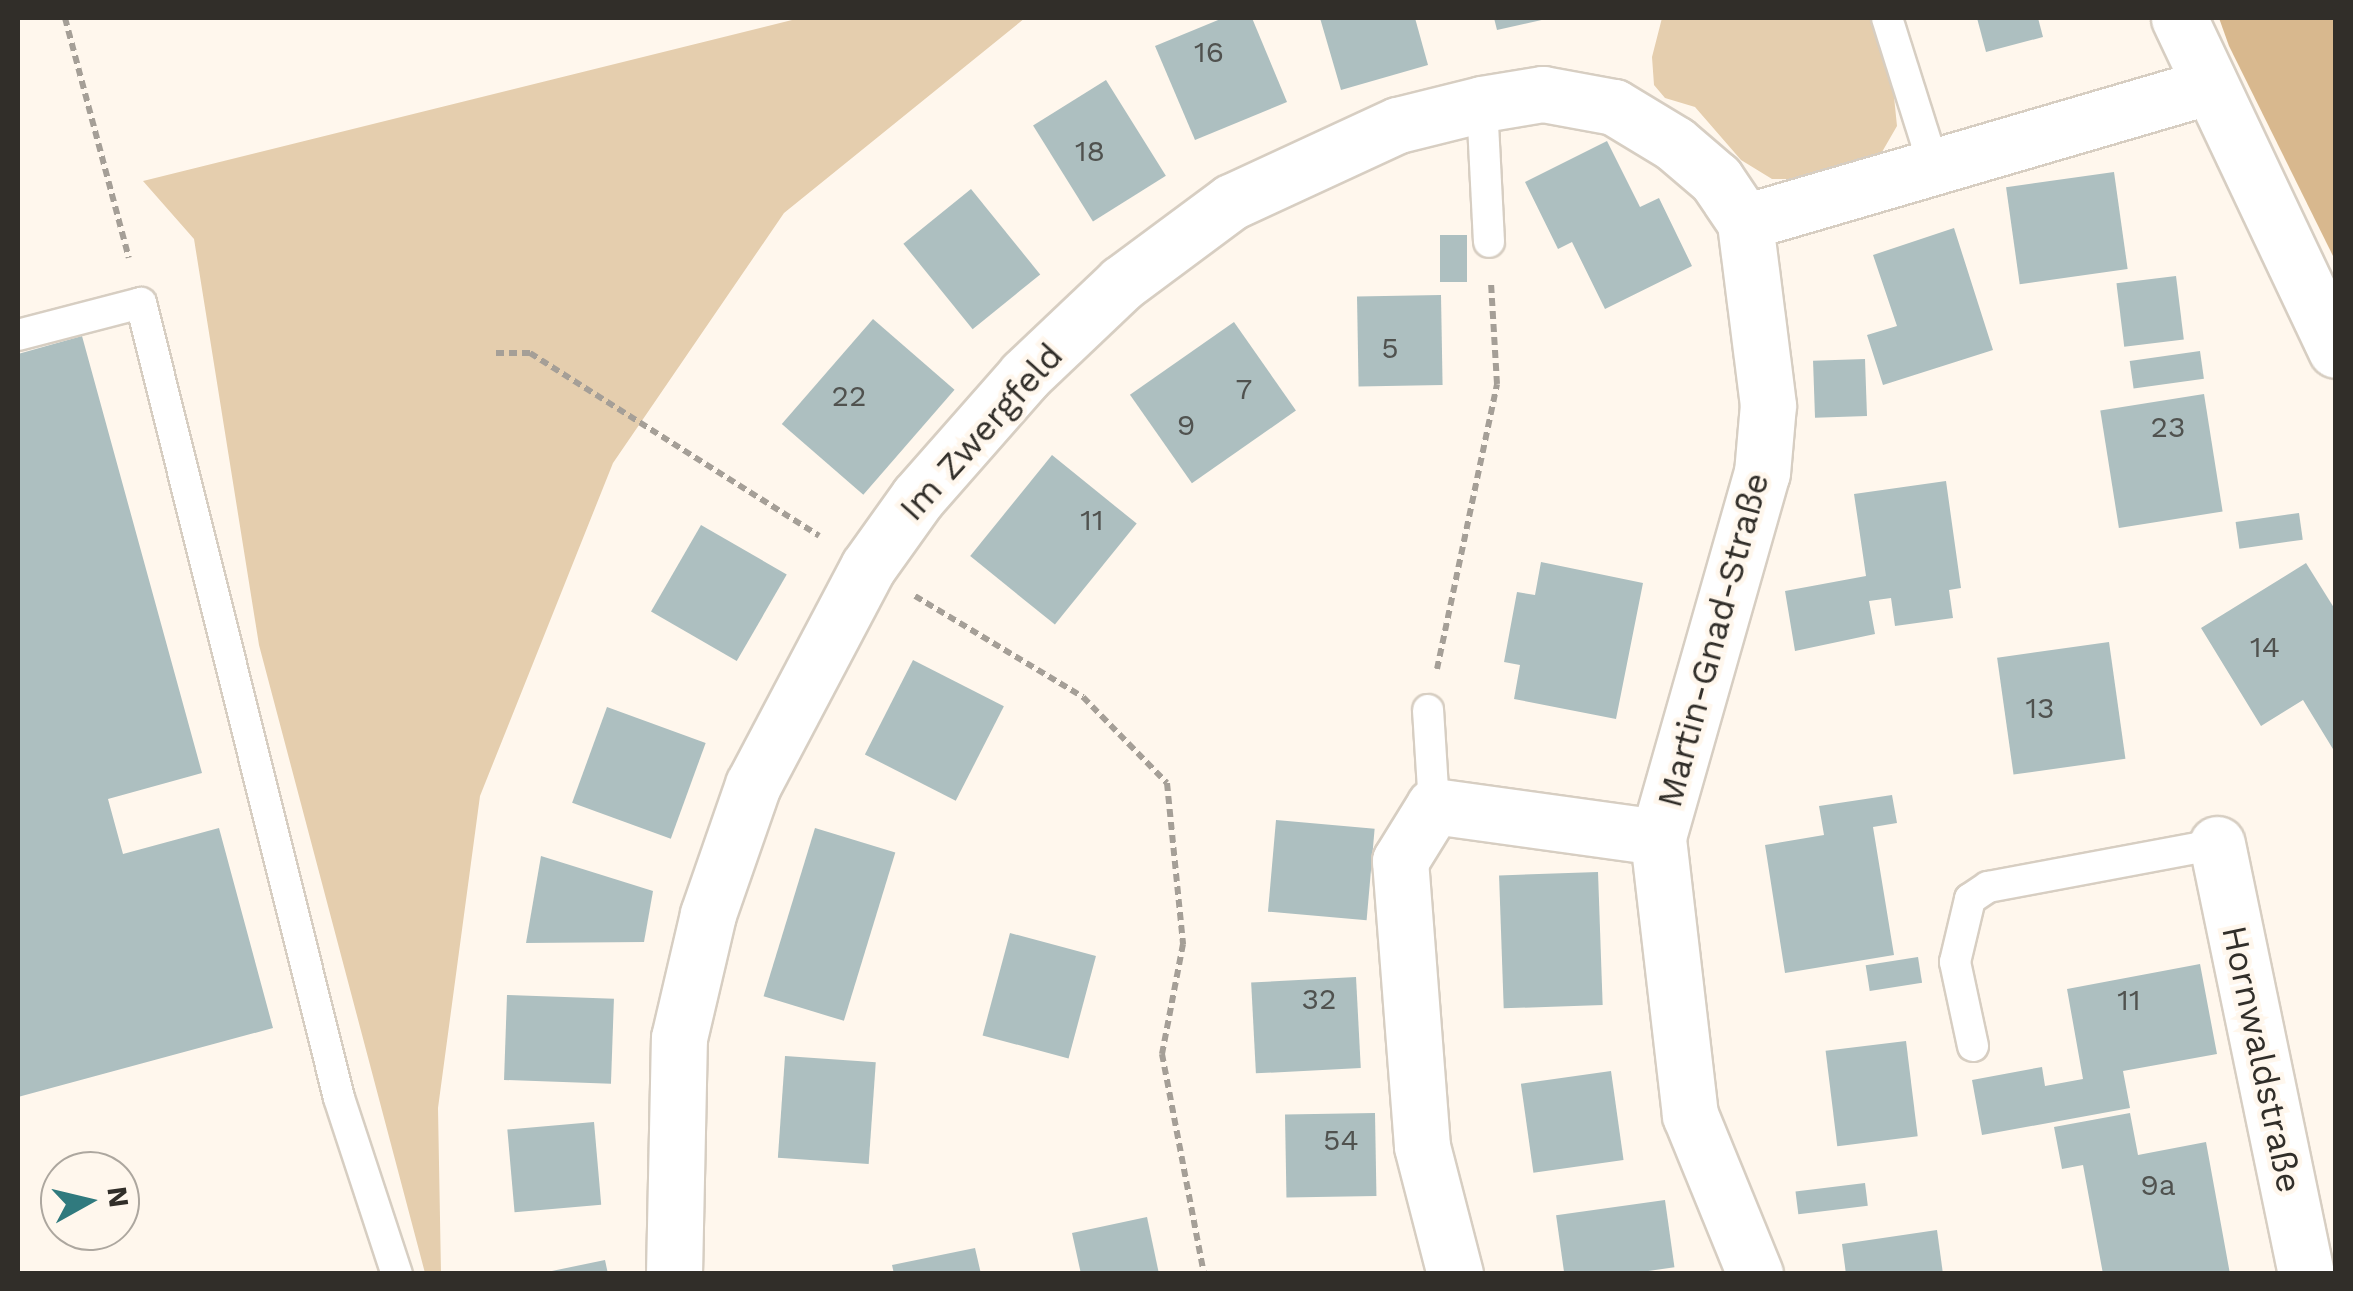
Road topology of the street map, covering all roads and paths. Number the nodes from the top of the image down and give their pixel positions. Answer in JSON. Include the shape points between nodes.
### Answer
{"nodes":[{"id":1,"x":65,"y":18,"type":"edge"},
{"id":2,"x":1887,"y":18,"type":"edge"},
{"id":3,"x":2179,"y":18,"type":"edge"},
{"id":4,"x":2207,"y":86,"type":"junction"},
{"id":5,"x":1482,"y":104,"type":"junction"},
{"id":6,"x":1934,"y":166,"type":"junction"},
{"id":7,"x":1745,"y":222,"type":"junction"},
{"id":8,"x":1489,"y":242,"type":"joint"},
{"id":9,"x":141,"y":303,"type":"junction"},
{"id":10,"x":18,"y":335,"type":"edge"},
{"id":11,"x":2336,"y":350,"type":"edge"},
{"id":12,"x":496,"y":353,"type":"dead end"},
{"id":13,"x":868,"y":567,"type":"junction"},
{"id":14,"x":1428,"y":710,"type":"joint"},
{"id":15,"x":1434,"y":806,"type":"junction"},
{"id":16,"x":1658,"y":837,"type":"junction"},
{"id":17,"x":2217,"y":844,"type":"joint"},
{"id":18,"x":1973,"y":1046,"type":"dead end"},
{"id":19,"x":397,"y":1274,"type":"edge"},
{"id":20,"x":674,"y":1274,"type":"edge"},
{"id":21,"x":1204,"y":1274,"type":"edge"},
{"id":22,"x":1455,"y":1274,"type":"edge"},
{"id":23,"x":1755,"y":1274,"type":"edge"},
{"id":24,"x":2306,"y":1274,"type":"edge"}],
"edges":[{"from":1,"to":9,"type":"path"},
{"from":2,"to":6,"type":"lane"},
{"from":3,"to":4,"type":"street"},
{"from":4,"to":6,"type":"street"},
{"from":4,"to":11,"type":"street"},
{"from":5,"to":7,"type":"street","name":"Im Zwergfeld","via":[[1543,94],[1614,107],[1716,179]]},
{"from":5,"to":8,"type":"lane"},
{"from":5,"to":13,"type":"street","name":"Im Zwergfeld","via":[[1398,125],[1314,159],[1231,202],[1122,283],[1025,375]]},
{"from":6,"to":7,"type":"street"},
{"from":7,"to":16,"type":"street","name":"Martin-Gnad-Straße","via":[[1768,405],[1762,473]]},
{"from":8,"to":14,"type":"path","via":[[1497,384]]},
{"from":9,"to":10,"type":"lane"},
{"from":9,"to":19,"type":"lane","via":[[338,1098]]},
{"from":12,"to":13,"type":"path","via":[[530,353]]},
{"from":13,"to":20,"type":"street","name":"Im Zwergfeld","via":[[754,785],[708,914],[679,1038]]},
{"from":13,"to":21,"type":"path","via":[[1083,697],[1167,783],[1183,944],[1162,1054]]},
{"from":14,"to":15,"type":"lane"},
{"from":15,"to":16,"type":"street","name":"Martin-Gnad-Straße"},
{"from":15,"to":22,"type":"street","via":[[1400,861],[1401,934],[1422,1146]]},
{"from":16,"to":23,"type":"street","name":"Martin-Gnad-Straße","via":[[1690,1115]]},
{"from":17,"to":18,"type":"lane","via":[[1988,887],[1970,899],[1955,962]]},
{"from":17,"to":24,"type":"street","name":"Hornwaldstraße"}]}
